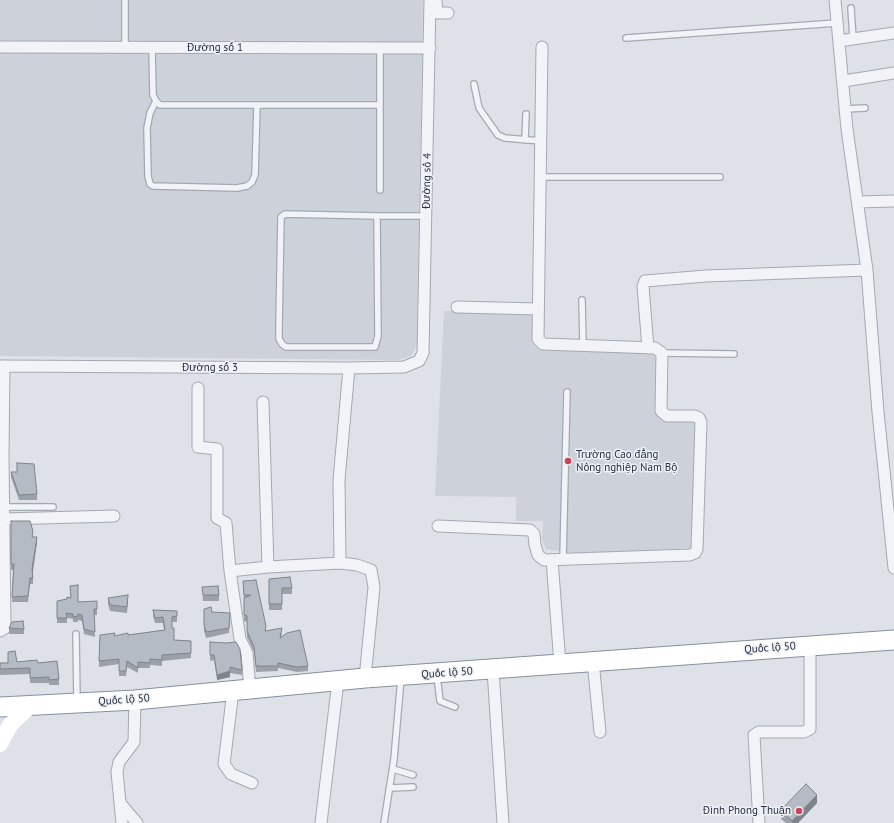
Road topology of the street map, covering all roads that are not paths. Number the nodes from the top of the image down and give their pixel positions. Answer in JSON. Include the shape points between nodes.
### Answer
{"nodes":[{"id":1,"x":124,"y":0,"type":"edge"},
{"id":2,"x":430,"y":0,"type":"edge"},
{"id":3,"x":436,"y":0,"type":"edge"},
{"id":4,"x":835,"y":0,"type":"edge"},
{"id":5,"x":851,"y":8,"type":"dead end"},
{"id":6,"x":448,"y":13,"type":"dead end"},
{"id":7,"x":837,"y":23,"type":"junction"},
{"id":8,"x":894,"y":33,"type":"edge"},
{"id":9,"x":626,"y":38,"type":"dead end"},
{"id":10,"x":853,"y":39,"type":"junction"},
{"id":11,"x":839,"y":41,"type":"junction"},
{"id":12,"x":0,"y":47,"type":"edge"},
{"id":13,"x":542,"y":47,"type":"dead end"},
{"id":14,"x":125,"y":48,"type":"junction"},
{"id":15,"x":152,"y":48,"type":"junction"},
{"id":16,"x":380,"y":48,"type":"junction"},
{"id":17,"x":430,"y":48,"type":"junction"},
{"id":18,"x":894,"y":73,"type":"edge"},
{"id":19,"x":849,"y":81,"type":"junction"},
{"id":20,"x":474,"y":84,"type":"dead end"},
{"id":21,"x":156,"y":101,"type":"junction"},
{"id":22,"x":257,"y":106,"type":"junction"},
{"id":23,"x":380,"y":106,"type":"junction"},
{"id":24,"x":866,"y":108,"type":"dead end"},
{"id":25,"x":848,"y":109,"type":"junction"},
{"id":26,"x":526,"y":114,"type":"dead end"},
{"id":27,"x":525,"y":140,"type":"junction"},
{"id":28,"x":541,"y":141,"type":"junction"},
{"id":29,"x":541,"y":177,"type":"junction"},
{"id":30,"x":720,"y":177,"type":"dead end"},
{"id":31,"x":380,"y":190,"type":"dead end"},
{"id":32,"x":894,"y":201,"type":"edge"},
{"id":33,"x":858,"y":202,"type":"junction"},
{"id":34,"x":377,"y":216,"type":"junction"},
{"id":35,"x":426,"y":216,"type":"junction"},
{"id":36,"x":867,"y":270,"type":"junction"},
{"id":37,"x":582,"y":300,"type":"dead end"},
{"id":38,"x":457,"y":307,"type":"dead end"},
{"id":39,"x":538,"y":309,"type":"junction"},
{"id":40,"x":584,"y":345,"type":"junction"},
{"id":41,"x":648,"y":348,"type":"junction"},
{"id":42,"x":662,"y":353,"type":"junction"},
{"id":43,"x":734,"y":354,"type":"dead end"},
{"id":44,"x":419,"y":361,"type":"joint"},
{"id":45,"x":2,"y":366,"type":"edge"},
{"id":46,"x":349,"y":368,"type":"junction"},
{"id":47,"x":198,"y":388,"type":"dead end"},
{"id":48,"x":566,"y":392,"type":"dead end"},
{"id":49,"x":2,"y":400,"type":"edge"},
{"id":50,"x":264,"y":402,"type":"dead end"},
{"id":51,"x":1,"y":455,"type":"edge"},
{"id":52,"x":4,"y":507,"type":"junction"},
{"id":53,"x":53,"y":507,"type":"dead end"},
{"id":54,"x":114,"y":516,"type":"dead end"},
{"id":55,"x":4,"y":520,"type":"junction"},
{"id":56,"x":438,"y":526,"type":"dead end"},
{"id":57,"x":558,"y":560,"type":"junction"},
{"id":58,"x":340,"y":563,"type":"junction"},
{"id":59,"x":268,"y":567,"type":"junction"},
{"id":60,"x":894,"y":568,"type":"edge"},
{"id":61,"x":230,"y":571,"type":"junction"},
{"id":62,"x":0,"y":631,"type":"edge"},
{"id":63,"x":76,"y":634,"type":"dead end"},
{"id":64,"x":894,"y":640,"type":"edge"},
{"id":65,"x":810,"y":645,"type":"junction"},
{"id":66,"x":593,"y":661,"type":"junction"},
{"id":67,"x":560,"y":664,"type":"junction"},
{"id":68,"x":493,"y":670,"type":"junction"},
{"id":69,"x":437,"y":674,"type":"junction"},
{"id":70,"x":401,"y":676,"type":"junction"},
{"id":71,"x":365,"y":678,"type":"junction"},
{"id":72,"x":338,"y":681,"type":"junction"},
{"id":73,"x":241,"y":691,"type":"junction"},
{"id":74,"x":134,"y":700,"type":"junction"},
{"id":75,"x":77,"y":703,"type":"junction"},
{"id":76,"x":30,"y":706,"type":"junction"},
{"id":77,"x":0,"y":707,"type":"edge"},
{"id":78,"x":455,"y":707,"type":"dead end"},
{"id":79,"x":600,"y":732,"type":"dead end"},
{"id":80,"x":0,"y":744,"type":"edge"},
{"id":81,"x":393,"y":769,"type":"junction"},
{"id":82,"x":413,"y":775,"type":"dead end"},
{"id":83,"x":252,"y":783,"type":"dead end"},
{"id":84,"x":413,"y":787,"type":"dead end"},
{"id":85,"x":390,"y":788,"type":"junction"},
{"id":86,"x":120,"y":803,"type":"junction"},
{"id":87,"x":122,"y":823,"type":"edge"},
{"id":88,"x":137,"y":823,"type":"edge"},
{"id":89,"x":321,"y":823,"type":"edge"},
{"id":90,"x":384,"y":823,"type":"edge"},
{"id":91,"x":503,"y":823,"type":"edge"},
{"id":92,"x":759,"y":823,"type":"edge"}],
"edges":[{"from":1,"to":14,"type":"lane"},
{"from":2,"to":17,"type":"street","name":"Đường số 4"},
{"from":3,"to":6,"type":"street","via":[[437,13]]},
{"from":4,"to":7,"type":"street"},
{"from":5,"to":10,"type":"lane"},
{"from":7,"to":9,"type":"lane"},
{"from":7,"to":11,"type":"street"},
{"from":8,"to":10,"type":"street"},
{"from":10,"to":11,"type":"street"},
{"from":11,"to":19,"type":"street"},
{"from":12,"to":14,"type":"street","name":"Đường số 1"},
{"from":13,"to":28,"type":"street"},
{"from":14,"to":15,"type":"street","name":"Đường số 1"},
{"from":15,"to":16,"type":"street","name":"Đường số 1"},
{"from":15,"to":21,"type":"lane","via":[[153,95]]},
{"from":16,"to":17,"type":"street","name":"Đường số 1"},
{"from":16,"to":23,"type":"lane"},
{"from":17,"to":35,"type":"street","name":"Đường số 4"},
{"from":18,"to":19,"type":"street"},
{"from":19,"to":25,"type":"street"},
{"from":20,"to":27,"type":"lane","via":[[479,108],[498,135]]},
{"from":21,"to":22,"type":"lane","via":[[160,105]]},
{"from":21,"to":22,"type":"lane","via":[[147,128],[148,176],[153,186],[247,186],[255,175]]},
{"from":22,"to":23,"type":"lane"},
{"from":23,"to":31,"type":"lane"},
{"from":24,"to":25,"type":"lane"},
{"from":25,"to":33,"type":"street","via":[[852,165]]},
{"from":26,"to":27,"type":"lane"},
{"from":27,"to":28,"type":"lane"},
{"from":28,"to":29,"type":"street"},
{"from":29,"to":30,"type":"lane"},
{"from":29,"to":39,"type":"street"},
{"from":32,"to":33,"type":"street"},
{"from":33,"to":36,"type":"street"},
{"from":34,"to":34,"type":"lane","via":[[378,336],[374,347],[286,347],[279,339],[281,217],[285,214]]},
{"from":34,"to":35,"type":"lane"},
{"from":35,"to":44,"type":"street","name":"Đường số 4","via":[[423,353]]},
{"from":36,"to":41,"type":"street","via":[[645,281],[643,286]]},
{"from":36,"to":60,"type":"street"},
{"from":37,"to":40,"type":"lane"},
{"from":38,"to":39,"type":"street"},
{"from":39,"to":40,"type":"street","via":[[540,342]]},
{"from":40,"to":41,"type":"street"},
{"from":41,"to":42,"type":"street"},
{"from":42,"to":43,"type":"lane"},
{"from":42,"to":57,"type":"street","via":[[661,412],[667,416],[695,416],[701,422],[697,550],[690,555]]},
{"from":44,"to":46,"type":"street","name":"Đường số 3","via":[[404,368]]},
{"from":45,"to":46,"type":"street","name":"Đường số 3"},
{"from":45,"to":49,"type":"street"},
{"from":46,"to":58,"type":"street","via":[[339,480]]},
{"from":47,"to":61,"type":"street","via":[[198,447],[217,448],[217,518],[226,523]]},
{"from":48,"to":57,"type":"lane"},
{"from":49,"to":51,"type":"street"},
{"from":50,"to":59,"type":"street"},
{"from":51,"to":52,"type":"street"},
{"from":52,"to":53,"type":"lane"},
{"from":52,"to":55,"type":"street"},
{"from":54,"to":55,"type":"street"},
{"from":55,"to":62,"type":"street","via":[[5,628]]},
{"from":56,"to":57,"type":"street","via":[[530,530],[534,534],[535,545],[541,558]]},
{"from":57,"to":67,"type":"street"},
{"from":58,"to":59,"type":"street"},
{"from":58,"to":71,"type":"street","via":[[367,568],[372,572],[374,587]]},
{"from":59,"to":61,"type":"street"},
{"from":61,"to":73,"type":"street","via":[[240,639],[246,653]]},
{"from":63,"to":75,"type":"lane"},
{"from":64,"to":65,"type":"highway","name":"Quốc lộ 50"},
{"from":65,"to":66,"type":"highway","name":"Quốc lộ 50"},
{"from":65,"to":92,"type":"street","via":[[810,729],[804,732],[759,732],[754,735]]},
{"from":66,"to":67,"type":"highway","name":"Quốc lộ 50"},
{"from":66,"to":79,"type":"street"},
{"from":67,"to":68,"type":"highway","name":"Quốc lộ 50"},
{"from":68,"to":69,"type":"highway","name":"Quốc lộ 50"},
{"from":68,"to":91,"type":"street"},
{"from":69,"to":70,"type":"highway","name":"Quốc lộ 50"},
{"from":69,"to":78,"type":"lane","via":[[440,701]]},
{"from":70,"to":71,"type":"highway","name":"Quốc lộ 50"},
{"from":70,"to":81,"type":"lane"},
{"from":71,"to":72,"type":"highway","name":"Quốc lộ 50"},
{"from":72,"to":73,"type":"highway","name":"Quốc lộ 50"},
{"from":72,"to":89,"type":"street"},
{"from":73,"to":74,"type":"highway","name":"Quốc lộ 50"},
{"from":73,"to":83,"type":"street","via":[[224,764],[231,774]]},
{"from":74,"to":75,"type":"highway","name":"Quốc lộ 50"},
{"from":74,"to":86,"type":"street","via":[[134,742],[119,762],[117,772]]},
{"from":75,"to":76,"type":"highway","name":"Quốc lộ 50"},
{"from":76,"to":77,"type":"highway","name":"Quốc lộ 50"},
{"from":76,"to":80,"type":"main road","via":[[10,725]]},
{"from":81,"to":82,"type":"lane"},
{"from":81,"to":85,"type":"lane"},
{"from":84,"to":85,"type":"lane"},
{"from":85,"to":90,"type":"lane"},
{"from":86,"to":87,"type":"street"},
{"from":86,"to":88,"type":"street"}]}
